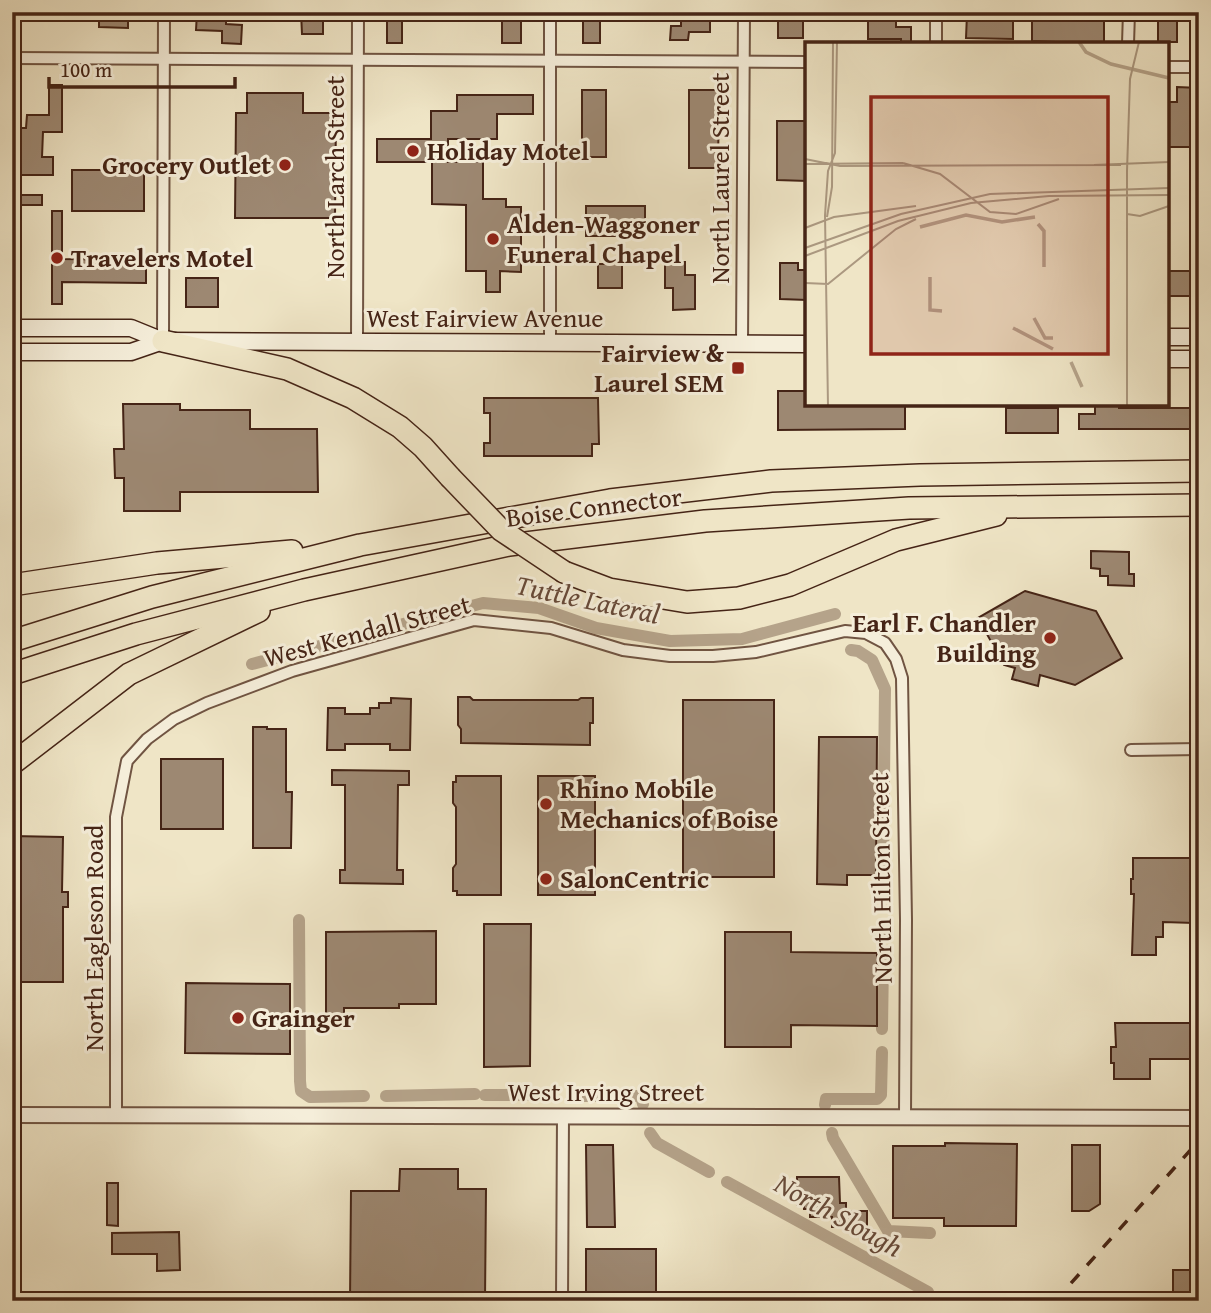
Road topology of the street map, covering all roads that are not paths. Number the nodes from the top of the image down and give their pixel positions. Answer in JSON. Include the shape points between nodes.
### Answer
{"nodes":[{"id":1,"x":164,"y":12,"type":"edge"},
{"id":2,"x":358,"y":12,"type":"edge"},
{"id":3,"x":550,"y":12,"type":"edge"},
{"id":4,"x":744,"y":12,"type":"edge"},
{"id":5,"x":936,"y":12,"type":"edge"},
{"id":6,"x":1129,"y":12,"type":"edge"},
{"id":7,"x":936,"y":42,"type":"edge"},
{"id":8,"x":1128,"y":42,"type":"edge"},
{"id":9,"x":12,"y":58,"type":"edge"},
{"id":10,"x":164,"y":59,"type":"junction"},
{"id":11,"x":358,"y":60,"type":"junction"},
{"id":12,"x":551,"y":61,"type":"junction"},
{"id":13,"x":743,"y":62,"type":"junction"},
{"id":14,"x":805,"y":62,"type":"edge"},
{"id":15,"x":1169,"y":67,"type":"edge"},
{"id":16,"x":1199,"y":67,"type":"edge"},
{"id":17,"x":12,"y":328,"type":"edge"},
{"id":18,"x":1169,"y":337,"type":"edge"},
{"id":19,"x":1199,"y":337,"type":"edge"},
{"id":20,"x":163,"y":341,"type":"junction"},
{"id":21,"x":357,"y":342,"type":"junction"},
{"id":22,"x":550,"y":343,"type":"junction"},
{"id":23,"x":742,"y":344,"type":"junction"},
{"id":24,"x":805,"y":344,"type":"edge"},
{"id":25,"x":12,"y":352,"type":"edge"},
{"id":26,"x":1169,"y":359,"type":"edge"},
{"id":27,"x":1199,"y":359,"type":"edge"},
{"id":28,"x":1199,"y":471,"type":"edge"},
{"id":29,"x":1199,"y":505,"type":"edge"},
{"id":30,"x":1033,"y":506,"type":"junction"},
{"id":31,"x":360,"y":545,"type":"junction"},
{"id":32,"x":12,"y":584,"type":"edge"},
{"id":33,"x":304,"y":590,"type":"junction"},
{"id":34,"x":12,"y":641,"type":"edge"},
{"id":35,"x":885,"y":643,"type":"joint"},
{"id":36,"x":12,"y":674,"type":"edge"},
{"id":37,"x":1199,"y":749,"type":"edge"},
{"id":38,"x":1131,"y":750,"type":"dead end"},
{"id":39,"x":127,"y":761,"type":"joint"},
{"id":40,"x":12,"y":764,"type":"edge"},
{"id":41,"x":12,"y":1115,"type":"edge"},
{"id":42,"x":116,"y":1115,"type":"junction"},
{"id":43,"x":563,"y":1116,"type":"junction"},
{"id":44,"x":905,"y":1117,"type":"junction"},
{"id":45,"x":1199,"y":1118,"type":"edge"},
{"id":46,"x":562,"y":1301,"type":"edge"}],
"edges":[{"from":1,"to":10,"type":"street"},
{"from":2,"to":11,"type":"street","name":"North Larch Street"},
{"from":3,"to":12,"type":"street"},
{"from":4,"to":13,"type":"street","name":"North Laurel Street"},
{"from":5,"to":7,"type":"street"},
{"from":6,"to":8,"type":"street"},
{"from":9,"to":10,"type":"street"},
{"from":10,"to":11,"type":"street"},
{"from":10,"to":20,"type":"street"},
{"from":11,"to":12,"type":"street"},
{"from":11,"to":21,"type":"street","name":"North Larch Street"},
{"from":12,"to":13,"type":"street"},
{"from":12,"to":22,"type":"street"},
{"from":13,"to":14,"type":"street"},
{"from":13,"to":23,"type":"street","name":"North Laurel Street"},
{"from":15,"to":16,"type":"street"},
{"from":17,"to":20,"type":"main road","name":"West Fairview Avenue","via":[[131,328]]},
{"from":18,"to":19,"type":"main road"},
{"from":20,"to":21,"type":"main road","name":"West Fairview Avenue"},
{"from":20,"to":25,"type":"main road","name":"West Fairview Avenue","via":[[131,352]]},
{"from":20,"to":30,"type":"highway","bridge":true,"via":[[286,369],[353,398],[423,447],[501,530],[564,572],[608,589],[687,602],[739,598],[790,585],[896,540]]},
{"from":21,"to":22,"type":"main road","name":"West Fairview Avenue"},
{"from":22,"to":23,"type":"main road","name":"West Fairview Avenue"},
{"from":23,"to":24,"type":"main road","name":"West Fairview Avenue"},
{"from":26,"to":27,"type":"main road"},
{"from":28,"to":31,"type":"highway","name":"Boise Connector","via":[[771,481],[610,500]]},
{"from":29,"to":30,"type":"highway","name":"Boise Connector"},
{"from":30,"to":33,"type":"highway","name":"Boise Connector","via":[[909,508],[705,521],[509,545]]},
{"from":31,"to":32,"type":"highway","via":[[157,563]]},
{"from":31,"to":34,"type":"highway","name":"Boise Connector","via":[[152,597]]},
{"from":33,"to":36,"type":"highway","name":"Boise Connector","via":[[136,634]]},
{"from":33,"to":40,"type":"highway","via":[[129,674]]},
{"from":35,"to":39,"type":"street","name":"West Kendall Street","via":[[866,633],[845,631],[756,652],[670,656],[623,650],[551,628],[474,620],[292,671],[206,703],[147,738]]},
{"from":35,"to":44,"type":"street","name":"North Hilton Street","via":[[902,678]]},
{"from":37,"to":38,"type":"street"},
{"from":39,"to":42,"type":"street","name":"North Eagleson Road","via":[[117,817]]},
{"from":41,"to":42,"type":"street","name":"West Irving Street"},
{"from":42,"to":43,"type":"street","name":"West Irving Street"},
{"from":43,"to":44,"type":"street","name":"West Irving Street"},
{"from":43,"to":46,"type":"street"},
{"from":44,"to":45,"type":"street","name":"West Irving Street"}]}
